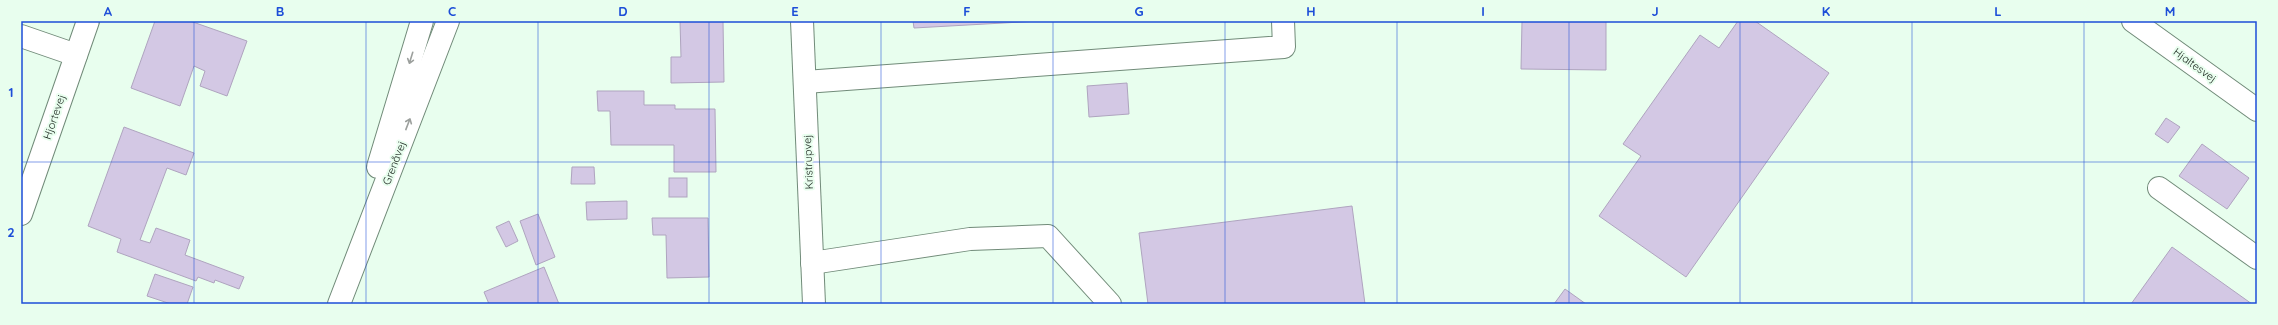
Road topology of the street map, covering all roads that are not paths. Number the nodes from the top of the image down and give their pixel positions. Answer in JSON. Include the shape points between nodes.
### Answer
{"nodes":[{"id":1,"x":88,"y":21,"type":"edge"},
{"id":2,"x":422,"y":21,"type":"edge"},
{"id":3,"x":448,"y":21,"type":"edge"},
{"id":4,"x":802,"y":21,"type":"edge"},
{"id":5,"x":1283,"y":21,"type":"edge"},
{"id":6,"x":2133,"y":21,"type":"edge"},
{"id":7,"x":21,"y":36,"type":"edge"},
{"id":8,"x":76,"y":55,"type":"junction"},
{"id":9,"x":805,"y":82,"type":"junction"},
{"id":10,"x":2257,"y":110,"type":"edge"},
{"id":11,"x":2159,"y":188,"type":"dead end"},
{"id":12,"x":21,"y":214,"type":"edge"},
{"id":13,"x":2257,"y":258,"type":"edge"},
{"id":14,"x":812,"y":263,"type":"junction"},
{"id":15,"x":336,"y":304,"type":"edge"},
{"id":16,"x":339,"y":304,"type":"edge"},
{"id":17,"x":814,"y":304,"type":"edge"},
{"id":18,"x":1110,"y":304,"type":"edge"}],
"edges":[{"from":1,"to":8,"type":"street","name":"Hjortevej"},
{"from":2,"to":15,"type":"street","name":"Grenåvej","one_way":true},
{"from":16,"to":3,"type":"street","name":"Grenåvej","one_way":true},
{"from":4,"to":9,"type":"street","name":"Kristrupvej"},
{"from":5,"to":9,"type":"street","via":[[1284,47]]},
{"from":6,"to":10,"type":"street","name":"Hjaltesvej"},
{"from":7,"to":8,"type":"street"},
{"from":8,"to":12,"type":"street","name":"Hjortevej"},
{"from":9,"to":14,"type":"street","name":"Kristrupvej"},
{"from":11,"to":13,"type":"street"},
{"from":14,"to":17,"type":"street","name":"Kristrupvej"},
{"from":14,"to":18,"type":"street","via":[[970,238],[1048,236]]}]}
